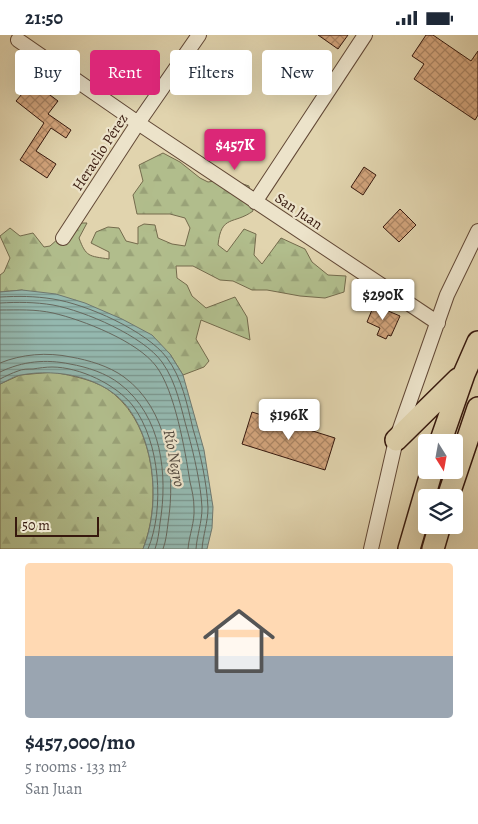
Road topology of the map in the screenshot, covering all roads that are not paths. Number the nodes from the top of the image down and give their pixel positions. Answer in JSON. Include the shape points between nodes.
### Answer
{"nodes":[{"id":1,"x":199,"y":35,"type":"edge"},
{"id":2,"x":365,"y":35,"type":"edge"},
{"id":3,"x":18,"y":40,"type":"dead end"},
{"id":4,"x":138,"y":123,"type":"junction"},
{"id":5,"x":255,"y":202,"type":"junction"},
{"id":6,"x":478,"y":232,"type":"edge"},
{"id":7,"x":63,"y":238,"type":"dead end"},
{"id":8,"x":438,"y":323,"type":"junction"},
{"id":9,"x":478,"y":342,"type":"edge"},
{"id":10,"x":464,"y":374,"type":"junction"},
{"id":11,"x":478,"y":407,"type":"edge"},
{"id":12,"x":443,"y":434,"type":"edge"},
{"id":13,"x":396,"y":440,"type":"junction"},
{"id":14,"x":429,"y":479,"type":"edge"},
{"id":15,"x":451,"y":489,"type":"edge"},
{"id":16,"x":437,"y":534,"type":"edge"},
{"id":17,"x":371,"y":549,"type":"edge"},
{"id":18,"x":409,"y":549,"type":"edge"},
{"id":19,"x":433,"y":549,"type":"edge"}],
"edges":[{"from":1,"to":4,"type":"street","name":"Heraclio Pérez"},
{"from":2,"to":5,"type":"street"},
{"from":3,"to":4,"type":"street","name":"San Juan"},
{"from":4,"to":5,"type":"street","name":"San Juan"},
{"from":4,"to":7,"type":"street","name":"Heraclio Pérez"},
{"from":5,"to":8,"type":"street","name":"San Juan"},
{"from":6,"to":8,"type":"street","via":[[447,295]]},
{"from":8,"to":13,"type":"street"},
{"from":9,"to":10,"type":"highway"},
{"from":10,"to":12,"type":"highway"},
{"from":10,"to":13,"type":"highway"},
{"from":11,"to":15,"type":"highway"},
{"from":13,"to":17,"type":"street"},
{"from":14,"to":18,"type":"highway"},
{"from":16,"to":19,"type":"highway"}]}
